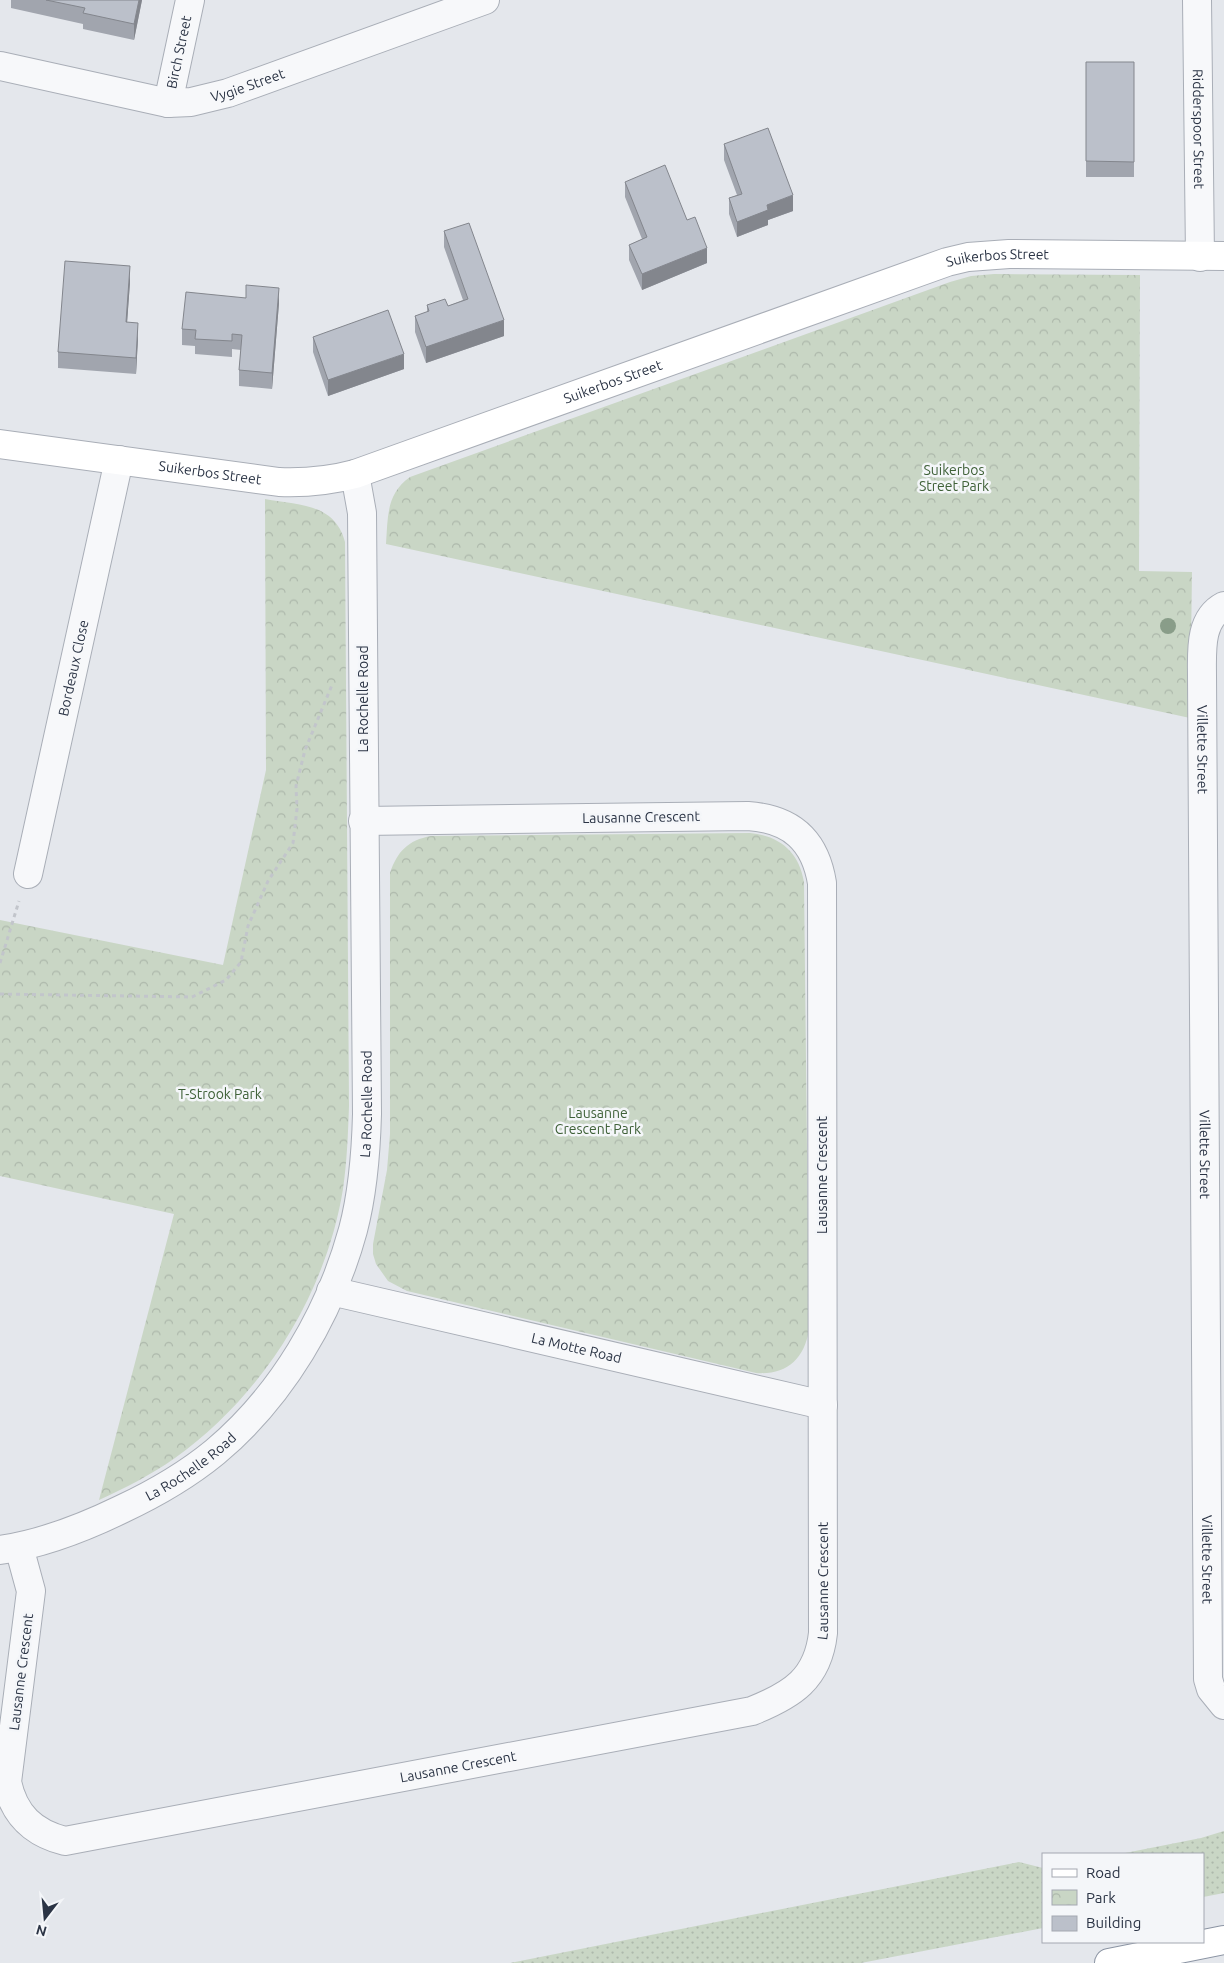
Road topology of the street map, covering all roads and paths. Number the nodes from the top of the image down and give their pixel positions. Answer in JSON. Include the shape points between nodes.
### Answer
{"nodes":[{"id":1,"x":190,"y":0,"type":"edge"},
{"id":2,"x":485,"y":0,"type":"edge"},
{"id":3,"x":1197,"y":0,"type":"edge"},
{"id":4,"x":0,"y":66,"type":"edge"},
{"id":5,"x":168,"y":103,"type":"junction"},
{"id":6,"x":1212,"y":257,"type":"edge"},
{"id":7,"x":0,"y":444,"type":"edge"},
{"id":8,"x":119,"y":460,"type":"junction"},
{"id":9,"x":355,"y":474,"type":"junction"},
{"id":10,"x":1224,"y":606,"type":"edge"},
{"id":11,"x":363,"y":666,"type":"junction"},
{"id":12,"x":363,"y":821,"type":"junction"},
{"id":13,"x":28,"y":874,"type":"joint"},
{"id":14,"x":0,"y":963,"type":"edge"},
{"id":15,"x":0,"y":994,"type":"edge"},
{"id":16,"x":330,"y":1291,"type":"junction"},
{"id":17,"x":823,"y":1405,"type":"junction"},
{"id":18,"x":9,"y":1549,"type":"edge"},
{"id":19,"x":1224,"y":1705,"type":"edge"},
{"id":20,"x":1224,"y":1940,"type":"edge"},
{"id":21,"x":1109,"y":1963,"type":"edge"}],
"edges":[{"from":1,"to":5,"type":"street","name":"Birch Street"},
{"from":2,"to":5,"type":"street","name":"Vygie Street","via":[[228,93],[191,102]]},
{"from":3,"to":6,"type":"street","name":"Ridderspoor Street"},
{"from":4,"to":5,"type":"street","name":"Vygie Street"},
{"from":6,"to":9,"type":"main road","name":"Suikerbos Street","via":[[1002,254],[947,262]]},
{"from":7,"to":8,"type":"main road","name":"Suikerbos Street"},
{"from":8,"to":9,"type":"main road","name":"Suikerbos Street","via":[[279,482],[330,481]]},
{"from":8,"to":13,"type":"street","name":"Bordeaux Close"},
{"from":9,"to":11,"type":"street","name":"La Rochelle Road","via":[[362,513]]},
{"from":10,"to":19,"type":"street","name":"Villette Street","via":[[1217,610],[1203,636],[1202,676],[1208,1679],[1211,1689]]},
{"from":11,"to":12,"type":"street","name":"La Rochelle Road"},
{"from":11,"to":15,"type":"path","via":[[337,676],[324,703],[305,750],[296,786],[293,843],[268,881],[248,926],[241,962],[226,980],[192,997]]},
{"from":12,"to":16,"type":"street","name":"La Rochelle Road","via":[[366,1140],[353,1230]]},
{"from":12,"to":17,"type":"street","name":"Lausanne Crescent","via":[[748,816],[780,822],[806,841],[819,868],[822,883]]},
{"from":13,"to":14,"type":"path"},
{"from":16,"to":17,"type":"street","name":"La Motte Road"},
{"from":16,"to":18,"type":"street","name":"La Rochelle Road","via":[[293,1362],[263,1402],[214,1452],[135,1503],[61,1534]]},
{"from":17,"to":18,"type":"street","name":"Lausanne Crescent","via":[[821,1649],[815,1666],[803,1682],[779,1700],[752,1711],[65,1841],[34,1830],[22,1818],[15,1808],[7,1782],[31,1591]]},
{"from":20,"to":21,"type":"main road"}]}
